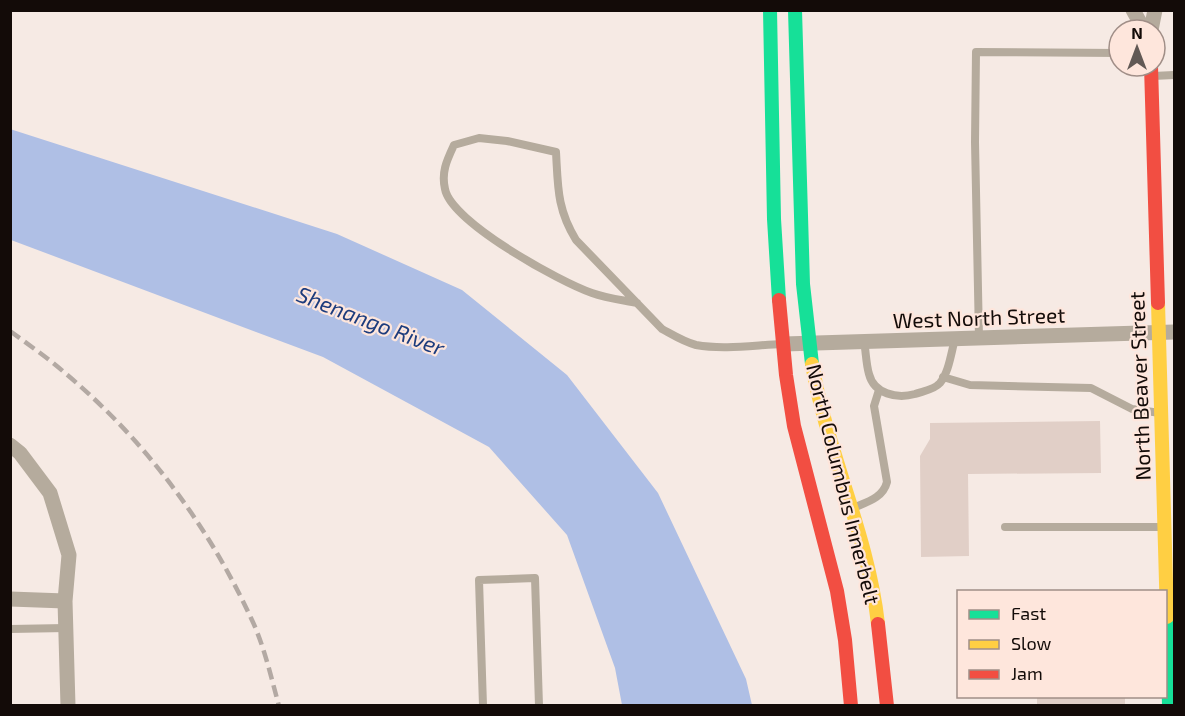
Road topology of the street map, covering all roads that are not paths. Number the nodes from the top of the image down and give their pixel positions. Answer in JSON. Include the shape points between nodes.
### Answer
{"nodes":[{"id":1,"x":770,"y":10,"type":"edge"},
{"id":2,"x":795,"y":10,"type":"edge"},
{"id":3,"x":810,"y":10,"type":"edge"},
{"id":4,"x":796,"y":40,"type":"junction"},
{"id":5,"x":1107,"y":52,"type":"edge"},
{"id":6,"x":1151,"y":78,"type":"edge"},
{"id":7,"x":637,"y":303,"type":"junction"},
{"id":8,"x":1174,"y":332,"type":"edge"},
{"id":9,"x":1159,"y":333,"type":"junction"},
{"id":10,"x":978,"y":338,"type":"junction"},
{"id":11,"x":955,"y":339,"type":"junction"},
{"id":12,"x":864,"y":342,"type":"junction"},
{"id":13,"x":809,"y":343,"type":"junction"},
{"id":14,"x":784,"y":344,"type":"junction"},
{"id":15,"x":943,"y":377,"type":"junction"},
{"id":16,"x":879,"y":390,"type":"junction"},
{"id":17,"x":1161,"y":413,"type":"junction"},
{"id":18,"x":10,"y":445,"type":"edge"},
{"id":19,"x":852,"y":509,"type":"junction"},
{"id":20,"x":1005,"y":527,"type":"dead end"},
{"id":21,"x":1164,"y":527,"type":"junction"},
{"id":22,"x":1170,"y":547,"type":"edge"},
{"id":23,"x":10,"y":598,"type":"edge"},
{"id":24,"x":65,"y":601,"type":"junction"},
{"id":25,"x":66,"y":628,"type":"junction"},
{"id":26,"x":10,"y":629,"type":"edge"},
{"id":27,"x":68,"y":705,"type":"edge"},
{"id":28,"x":483,"y":705,"type":"edge"},
{"id":29,"x":540,"y":705,"type":"edge"},
{"id":30,"x":851,"y":705,"type":"edge"},
{"id":31,"x":887,"y":705,"type":"edge"},
{"id":32,"x":1169,"y":705,"type":"edge"}],
"edges":[{"from":1,"to":14,"type":"main road","name":"North Columbus Innerbelt"},
{"from":2,"to":4,"type":"main road","name":"North Columbus Innerbelt"},
{"from":3,"to":4,"type":"main road"},
{"from":4,"to":13,"type":"main road","name":"North Columbus Innerbelt","via":[[803,284]]},
{"from":5,"to":10,"type":"lane","via":[[976,52]]},
{"from":6,"to":9,"type":"main road","name":"North Beaver Street"},
{"from":7,"to":7,"type":"lane","via":[[576,240],[565,222],[559,202],[556,153],[479,138],[454,145],[444,167],[445,191],[456,210],[550,274],[592,293]]},
{"from":7,"to":14,"type":"lane","via":[[662,329],[695,344]]},
{"from":8,"to":9,"type":"street","name":"West North Street"},
{"from":9,"to":10,"type":"street","name":"West North Street"},
{"from":9,"to":17,"type":"main road","name":"North Beaver Street"},
{"from":10,"to":11,"type":"street","name":"West North Street"},
{"from":11,"to":12,"type":"street","name":"West North Street"},
{"from":11,"to":15,"type":"lane"},
{"from":12,"to":13,"type":"street","name":"West North Street"},
{"from":12,"to":16,"type":"lane","via":[[869,376]]},
{"from":13,"to":14,"type":"street","name":"West North Street"},
{"from":13,"to":19,"type":"main road","name":"North Columbus Innerbelt","via":[[818,397]]},
{"from":14,"to":30,"type":"main road","name":"North Columbus Innerbelt","via":[[801,460],[823,534],[842,621]]},
{"from":15,"to":16,"type":"lane","via":[[939,385],[910,395],[891,395]]},
{"from":15,"to":17,"type":"lane","via":[[970,385],[1091,388],[1132,409]]},
{"from":16,"to":19,"type":"lane","via":[[874,406],[887,482],[885,491]]},
{"from":17,"to":21,"type":"main road","name":"North Beaver Street"},
{"from":18,"to":24,"type":"street","via":[[50,493],[69,555]]},
{"from":19,"to":31,"type":"main road","name":"North Columbus Innerbelt","via":[[877,615]]},
{"from":20,"to":21,"type":"lane"},
{"from":21,"to":22,"type":"main road","name":"North Beaver Street"},
{"from":22,"to":32,"type":"main road","name":"North Beaver Street"},
{"from":23,"to":24,"type":"street"},
{"from":24,"to":25,"type":"street"},
{"from":25,"to":26,"type":"lane"},
{"from":25,"to":27,"type":"street"},
{"from":28,"to":29,"type":"lane","via":[[479,580],[535,578]]}]}
